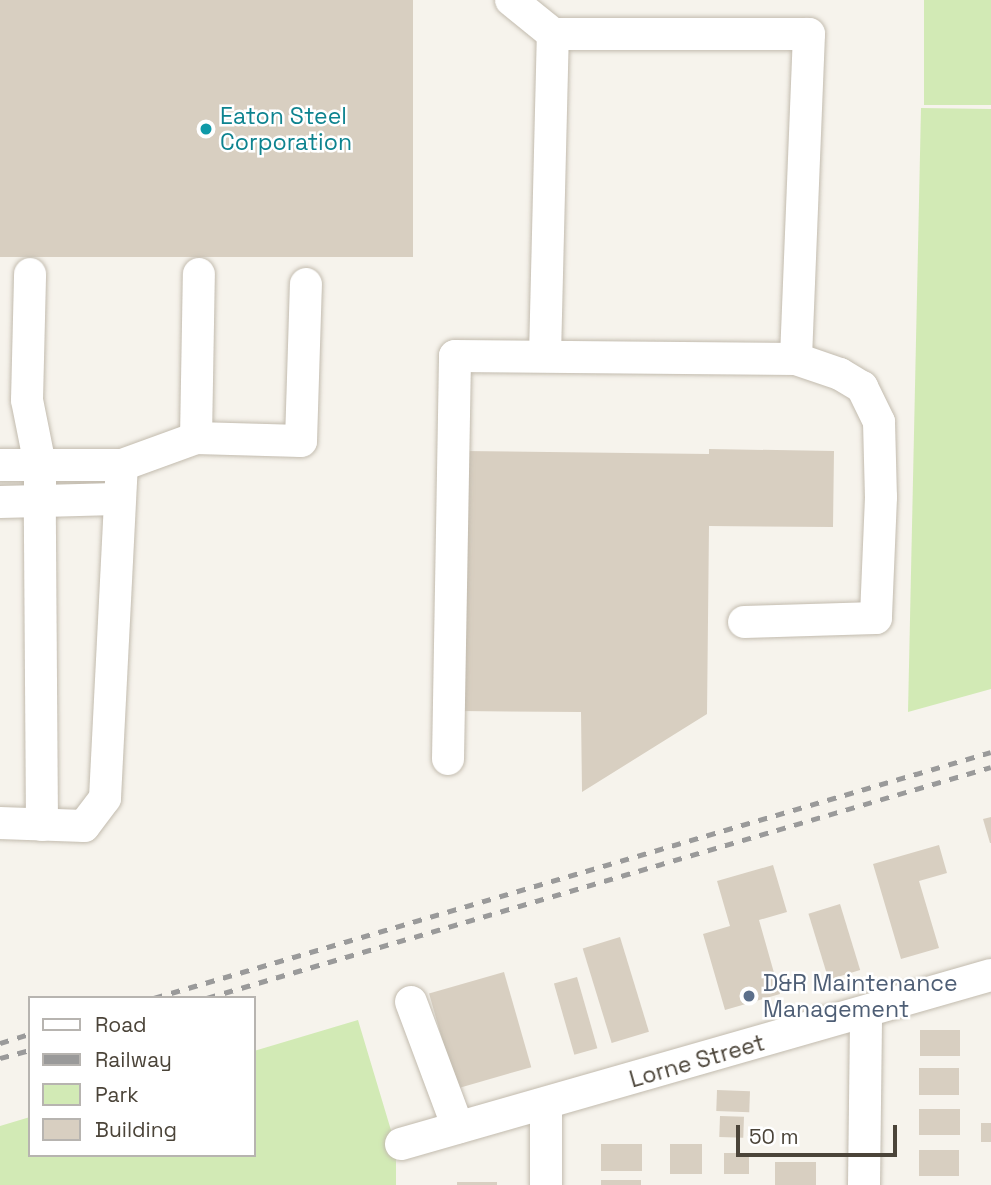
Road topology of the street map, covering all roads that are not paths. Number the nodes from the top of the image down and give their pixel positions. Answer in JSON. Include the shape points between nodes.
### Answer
{"nodes":[{"id":1,"x":511,"y":0,"type":"edge"},
{"id":2,"x":553,"y":34,"type":"junction"},
{"id":3,"x":30,"y":274,"type":"dead end"},
{"id":4,"x":199,"y":274,"type":"dead end"},
{"id":5,"x":306,"y":284,"type":"dead end"},
{"id":6,"x":545,"y":356,"type":"junction"},
{"id":7,"x":796,"y":359,"type":"junction"},
{"id":8,"x":196,"y":438,"type":"junction"},
{"id":9,"x":0,"y":465,"type":"edge"},
{"id":10,"x":40,"y":465,"type":"junction"},
{"id":11,"x":122,"y":466,"type":"junction"},
{"id":12,"x":118,"y":499,"type":"junction"},
{"id":13,"x":40,"y":501,"type":"junction"},
{"id":14,"x":0,"y":502,"type":"edge"},
{"id":15,"x":744,"y":622,"type":"dead end"},
{"id":16,"x":448,"y":759,"type":"dead end"},
{"id":17,"x":0,"y":823,"type":"edge"},
{"id":18,"x":42,"y":825,"type":"junction"},
{"id":19,"x":991,"y":975,"type":"edge"},
{"id":20,"x":411,"y":1002,"type":"dead end"},
{"id":21,"x":866,"y":1012,"type":"junction"},
{"id":22,"x":546,"y":1104,"type":"junction"},
{"id":23,"x":458,"y":1128,"type":"junction"},
{"id":24,"x":401,"y":1144,"type":"dead end"},
{"id":25,"x":546,"y":1185,"type":"edge"},
{"id":26,"x":864,"y":1185,"type":"edge"}],
"edges":[{"from":1,"to":2,"type":"street"},
{"from":2,"to":6,"type":"street"},
{"from":2,"to":7,"type":"street","via":[[809,34]]},
{"from":3,"to":10,"type":"street","via":[[27,400]]},
{"from":4,"to":8,"type":"street"},
{"from":5,"to":8,"type":"street","via":[[301,441]]},
{"from":6,"to":7,"type":"street"},
{"from":6,"to":16,"type":"street","via":[[455,356]]},
{"from":7,"to":15,"type":"street","via":[[862,387],[879,422],[876,618]]},
{"from":8,"to":11,"type":"street"},
{"from":9,"to":10,"type":"street"},
{"from":10,"to":11,"type":"street"},
{"from":10,"to":13,"type":"street"},
{"from":11,"to":12,"type":"street"},
{"from":12,"to":13,"type":"street"},
{"from":12,"to":18,"type":"street","via":[[105,798],[84,826]]},
{"from":13,"to":14,"type":"street"},
{"from":13,"to":18,"type":"street"},
{"from":17,"to":18,"type":"street"},
{"from":19,"to":21,"type":"street","name":"Lorne Street"},
{"from":20,"to":23,"type":"street"},
{"from":21,"to":22,"type":"street","name":"Lorne Street"},
{"from":21,"to":26,"type":"street"},
{"from":22,"to":23,"type":"street","name":"Lorne Street"},
{"from":22,"to":25,"type":"street"},
{"from":23,"to":24,"type":"street","name":"Lorne Street"}]}
